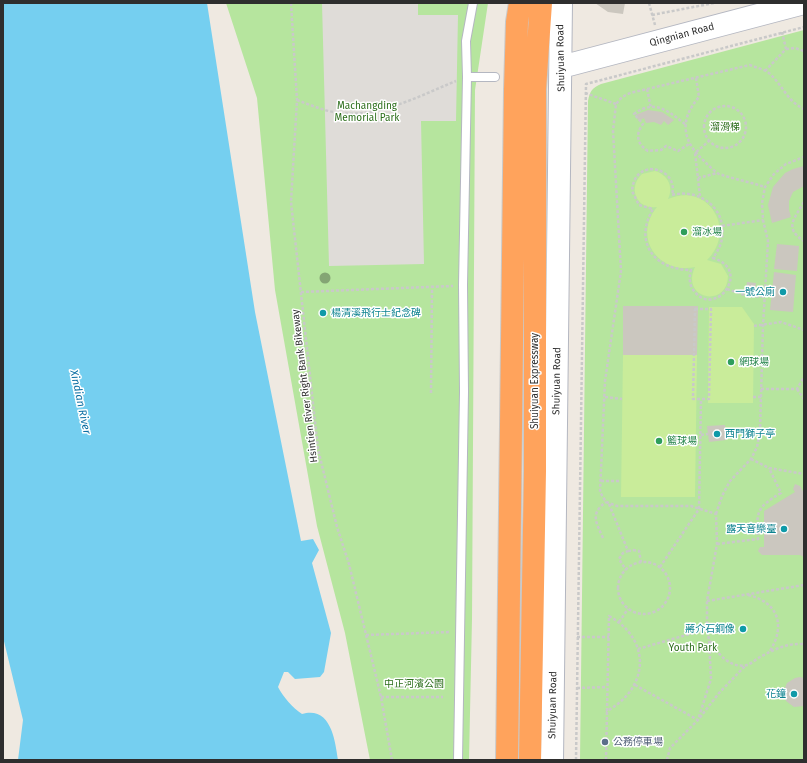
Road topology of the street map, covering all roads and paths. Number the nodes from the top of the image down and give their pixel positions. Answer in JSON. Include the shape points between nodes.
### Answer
{"nodes":[{"id":1,"x":291,"y":3,"type":"edge"},
{"id":2,"x":473,"y":3,"type":"edge"},
{"id":3,"x":520,"y":3,"type":"edge"},
{"id":4,"x":541,"y":3,"type":"edge"},
{"id":5,"x":561,"y":3,"type":"edge"},
{"id":6,"x":714,"y":3,"type":"edge"},
{"id":7,"x":804,"y":3,"type":"edge"},
{"id":8,"x":776,"y":10,"type":"junction"},
{"id":9,"x":652,"y":16,"type":"dead end"},
{"id":10,"x":804,"y":27,"type":"edge"},
{"id":11,"x":782,"y":32,"type":"junction"},
{"id":12,"x":786,"y":50,"type":"junction"},
{"id":13,"x":804,"y":51,"type":"edge"},
{"id":14,"x":550,"y":70,"type":"junction"},
{"id":15,"x":765,"y":70,"type":"junction"},
{"id":16,"x":468,"y":77,"type":"junction"},
{"id":17,"x":495,"y":77,"type":"dead end"},
{"id":18,"x":696,"y":78,"type":"junction"},
{"id":19,"x":647,"y":89,"type":"junction"},
{"id":20,"x":585,"y":93,"type":"junction"},
{"id":21,"x":297,"y":100,"type":"junction"},
{"id":22,"x":616,"y":104,"type":"junction"},
{"id":23,"x":651,"y":108,"type":"junction"},
{"id":24,"x":804,"y":109,"type":"edge"},
{"id":25,"x":685,"y":124,"type":"junction"},
{"id":26,"x":709,"y":141,"type":"junction"},
{"id":27,"x":689,"y":144,"type":"junction"},
{"id":28,"x":695,"y":153,"type":"junction"},
{"id":29,"x":804,"y":157,"type":"edge"},
{"id":30,"x":718,"y":173,"type":"junction"},
{"id":31,"x":698,"y":178,"type":"junction"},
{"id":32,"x":764,"y":186,"type":"junction"},
{"id":33,"x":700,"y":197,"type":"junction"},
{"id":34,"x":804,"y":202,"type":"edge"},
{"id":35,"x":763,"y":220,"type":"junction"},
{"id":36,"x":722,"y":226,"type":"junction"},
{"id":37,"x":804,"y":241,"type":"edge"},
{"id":38,"x":463,"y":285,"type":"junction"},
{"id":39,"x":432,"y":286,"type":"junction"},
{"id":40,"x":727,"y":289,"type":"junction"},
{"id":41,"x":301,"y":292,"type":"junction"},
{"id":42,"x":764,"y":297,"type":"junction"},
{"id":43,"x":754,"y":326,"type":"dead end"},
{"id":44,"x":763,"y":326,"type":"junction"},
{"id":45,"x":804,"y":330,"type":"edge"},
{"id":46,"x":804,"y":377,"type":"edge"},
{"id":47,"x":761,"y":389,"type":"junction"},
{"id":48,"x":797,"y":389,"type":"junction"},
{"id":49,"x":431,"y":393,"type":"dead end"},
{"id":50,"x":605,"y":397,"type":"junction"},
{"id":51,"x":753,"y":397,"type":"dead end"},
{"id":52,"x":761,"y":397,"type":"junction"},
{"id":53,"x":622,"y":399,"type":"dead end"},
{"id":54,"x":702,"y":399,"type":"junction"},
{"id":55,"x":804,"y":400,"type":"edge"},
{"id":56,"x":760,"y":431,"type":"junction"},
{"id":57,"x":726,"y":433,"type":"dead end"},
{"id":58,"x":700,"y":434,"type":"junction"},
{"id":59,"x":708,"y":434,"type":"dead end"},
{"id":60,"x":751,"y":459,"type":"junction"},
{"id":61,"x":769,"y":468,"type":"junction"},
{"id":62,"x":804,"y":474,"type":"edge"},
{"id":63,"x":601,"y":481,"type":"junction"},
{"id":64,"x":621,"y":481,"type":"dead end"},
{"id":65,"x":606,"y":502,"type":"junction"},
{"id":66,"x":609,"y":504,"type":"junction"},
{"id":67,"x":699,"y":509,"type":"junction"},
{"id":68,"x":716,"y":514,"type":"junction"},
{"id":69,"x":603,"y":538,"type":"dead end"},
{"id":70,"x":717,"y":544,"type":"junction"},
{"id":71,"x":628,"y":551,"type":"junction"},
{"id":72,"x":641,"y":562,"type":"junction"},
{"id":73,"x":660,"y":567,"type":"junction"},
{"id":74,"x":626,"y":570,"type":"junction"},
{"id":75,"x":804,"y":585,"type":"edge"},
{"id":76,"x":746,"y":594,"type":"junction"},
{"id":77,"x":707,"y":601,"type":"junction"},
{"id":78,"x":628,"y":609,"type":"junction"},
{"id":79,"x":619,"y":622,"type":"junction"},
{"id":80,"x":707,"y":629,"type":"junction"},
{"id":81,"x":460,"y":632,"type":"junction"},
{"id":82,"x":366,"y":635,"type":"junction"},
{"id":83,"x":577,"y":637,"type":"junction"},
{"id":84,"x":609,"y":637,"type":"junction"},
{"id":85,"x":710,"y":640,"type":"junction"},
{"id":86,"x":804,"y":644,"type":"edge"},
{"id":87,"x":638,"y":649,"type":"junction"},
{"id":88,"x":770,"y":651,"type":"junction"},
{"id":89,"x":746,"y":665,"type":"junction"},
{"id":90,"x":635,"y":685,"type":"junction"},
{"id":91,"x":607,"y":687,"type":"junction"},
{"id":92,"x":577,"y":688,"type":"junction"},
{"id":93,"x":381,"y":697,"type":"junction"},
{"id":94,"x":443,"y":697,"type":"dead end"},
{"id":95,"x":607,"y":711,"type":"junction"},
{"id":96,"x":698,"y":720,"type":"junction"},
{"id":97,"x":392,"y":760,"type":"edge"},
{"id":98,"x":458,"y":760,"type":"edge"},
{"id":99,"x":507,"y":760,"type":"edge"},
{"id":100,"x":530,"y":760,"type":"edge"},
{"id":101,"x":552,"y":760,"type":"edge"},
{"id":102,"x":576,"y":760,"type":"edge"},
{"id":103,"x":606,"y":760,"type":"edge"},
{"id":104,"x":667,"y":760,"type":"edge"}],
"edges":[{"from":1,"to":21,"type":"path","name":"Hsintien River Right Bank Bikeway"},
{"from":2,"to":16,"type":"lane","via":[[466,41]]},
{"from":3,"to":99,"type":"highway","via":[[515,90]]},
{"from":4,"to":14,"type":"highway","name":"Shuiyuan Expressway"},
{"from":5,"to":14,"type":"street","name":"Shuiyuan Road","via":[[560,28]]},
{"from":6,"to":9,"type":"path"},
{"from":7,"to":8,"type":"street","name":"Qingnian Road"},
{"from":8,"to":11,"type":"path"},
{"from":8,"to":14,"type":"street","name":"Qingnian Road"},
{"from":10,"to":11,"type":"path"},
{"from":11,"to":12,"type":"path"},
{"from":11,"to":20,"type":"path","via":[[586,84]]},
{"from":12,"to":13,"type":"path","via":[[795,48]]},
{"from":12,"to":15,"type":"path"},
{"from":14,"to":100,"type":"highway","name":"Shuiyuan Expressway","via":[[535,471]]},
{"from":14,"to":101,"type":"street","name":"Shuiyuan Road"},
{"from":15,"to":18,"type":"path","via":[[750,66]]},
{"from":15,"to":24,"type":"path","via":[[790,99]]},
{"from":16,"to":17,"type":"lane"},
{"from":16,"to":21,"type":"path","via":[[389,108],[364,114],[337,113]]},
{"from":16,"to":38,"type":"lane"},
{"from":18,"to":19,"type":"path"},
{"from":18,"to":25,"type":"path","via":[[699,97],[687,114]]},
{"from":19,"to":22,"type":"path","via":[[630,93]]},
{"from":19,"to":23,"type":"path"},
{"from":20,"to":22,"type":"path"},
{"from":20,"to":83,"type":"path"},
{"from":21,"to":41,"type":"path","name":"Hsintien River Right Bank Bikeway","via":[[291,202]]},
{"from":22,"to":50,"type":"path","via":[[613,131],[621,271]]},
{"from":23,"to":25,"type":"path","via":[[665,109]]},
{"from":23,"to":27,"type":"path","via":[[634,114],[643,124],[638,136],[642,147],[655,152],[666,146],[678,151]]},
{"from":25,"to":27,"type":"path"},
{"from":26,"to":26,"type":"path","via":[[723,148],[738,142],[745,128],[740,113],[726,106],[711,111],[704,120],[704,131]]},
{"from":26,"to":28,"type":"path"},
{"from":27,"to":28,"type":"path"},
{"from":28,"to":30,"type":"path"},
{"from":28,"to":31,"type":"path"},
{"from":29,"to":32,"type":"path","via":[[786,164]]},
{"from":30,"to":31,"type":"path"},
{"from":30,"to":32,"type":"path"},
{"from":31,"to":33,"type":"path"},
{"from":32,"to":35,"type":"path"},
{"from":33,"to":36,"type":"path","via":[[715,209]]},
{"from":33,"to":40,"type":"path","via":[[690,194],[672,195],[673,187],[669,177],[656,169],[640,172],[632,186],[636,201],[644,208],[653,209],[645,236],[653,255],[668,268],[691,270],[691,286],[697,295],[707,299],[717,298]]},
{"from":34,"to":37,"type":"path","via":[[792,222],[792,230]]},
{"from":35,"to":36,"type":"path"},
{"from":35,"to":42,"type":"path","via":[[768,241]]},
{"from":36,"to":40,"type":"path","via":[[722,238],[713,258],[723,262],[729,271],[730,282]]},
{"from":38,"to":39,"type":"path"},
{"from":38,"to":81,"type":"lane"},
{"from":39,"to":41,"type":"path"},
{"from":39,"to":49,"type":"path"},
{"from":40,"to":42,"type":"path","via":[[748,296]]},
{"from":41,"to":82,"type":"path","name":"Hsintien River Right Bank Bikeway","via":[[318,449]]},
{"from":42,"to":44,"type":"path"},
{"from":43,"to":44,"type":"path"},
{"from":44,"to":45,"type":"path","via":[[781,322]]},
{"from":44,"to":47,"type":"path"},
{"from":46,"to":48,"type":"path"},
{"from":47,"to":48,"type":"path"},
{"from":47,"to":52,"type":"path"},
{"from":48,"to":55,"type":"path"},
{"from":50,"to":53,"type":"path"},
{"from":50,"to":63,"type":"path"},
{"from":51,"to":52,"type":"path"},
{"from":52,"to":56,"type":"path"},
{"from":54,"to":54,"type":"path","via":[[709,399],[711,309],[696,309],[693,399]]},
{"from":54,"to":58,"type":"path"},
{"from":56,"to":57,"type":"path"},
{"from":56,"to":60,"type":"path","via":[[757,447]]},
{"from":58,"to":59,"type":"path"},
{"from":58,"to":67,"type":"path"},
{"from":60,"to":61,"type":"path"},
{"from":60,"to":68,"type":"path","via":[[730,481]]},
{"from":61,"to":62,"type":"path"},
{"from":61,"to":70,"type":"path","via":[[781,493],[759,508],[756,518],[758,539]]},
{"from":63,"to":64,"type":"path"},
{"from":63,"to":65,"type":"path","via":[[600,492]]},
{"from":65,"to":66,"type":"path"},
{"from":65,"to":69,"type":"path","via":[[596,512],[595,521]]},
{"from":66,"to":67,"type":"path","via":[[691,506]]},
{"from":66,"to":71,"type":"path"},
{"from":67,"to":68,"type":"path"},
{"from":67,"to":73,"type":"path"},
{"from":68,"to":70,"type":"path"},
{"from":70,"to":77,"type":"path"},
{"from":71,"to":72,"type":"path","via":[[639,551]]},
{"from":71,"to":74,"type":"path","via":[[619,559]]},
{"from":72,"to":73,"type":"path"},
{"from":72,"to":74,"type":"path"},
{"from":73,"to":78,"type":"path","via":[[670,585],[665,604],[648,614]]},
{"from":74,"to":78,"type":"path","via":[[620,578],[618,591]]},
{"from":75,"to":76,"type":"path"},
{"from":76,"to":77,"type":"path"},
{"from":76,"to":88,"type":"path","via":[[759,597],[769,604],[777,615],[777,640]]},
{"from":77,"to":80,"type":"path"},
{"from":78,"to":79,"type":"path"},
{"from":79,"to":84,"type":"path","via":[[609,616]]},
{"from":79,"to":87,"type":"path","via":[[630,632]]},
{"from":80,"to":85,"type":"path"},
{"from":80,"to":87,"type":"path"},
{"from":81,"to":82,"type":"path"},
{"from":81,"to":98,"type":"lane"},
{"from":82,"to":93,"type":"path","name":"Hsintien River Right Bank Bikeway"},
{"from":83,"to":84,"type":"path"},
{"from":83,"to":92,"type":"path"},
{"from":84,"to":91,"type":"path"},
{"from":85,"to":89,"type":"path","via":[[717,654],[736,665]]},
{"from":85,"to":96,"type":"path","via":[[711,679]]},
{"from":86,"to":88,"type":"path","via":[[790,643]]},
{"from":87,"to":90,"type":"path","via":[[640,671]]},
{"from":88,"to":89,"type":"path"},
{"from":89,"to":96,"type":"path"},
{"from":90,"to":95,"type":"path","via":[[629,695]]},
{"from":90,"to":96,"type":"path"},
{"from":91,"to":92,"type":"path"},
{"from":91,"to":95,"type":"path"},
{"from":92,"to":102,"type":"path"},
{"from":93,"to":94,"type":"path"},
{"from":93,"to":97,"type":"path","name":"Hsintien River Right Bank Bikeway"},
{"from":95,"to":103,"type":"path"},
{"from":96,"to":104,"type":"path","via":[[670,748]]}]}
